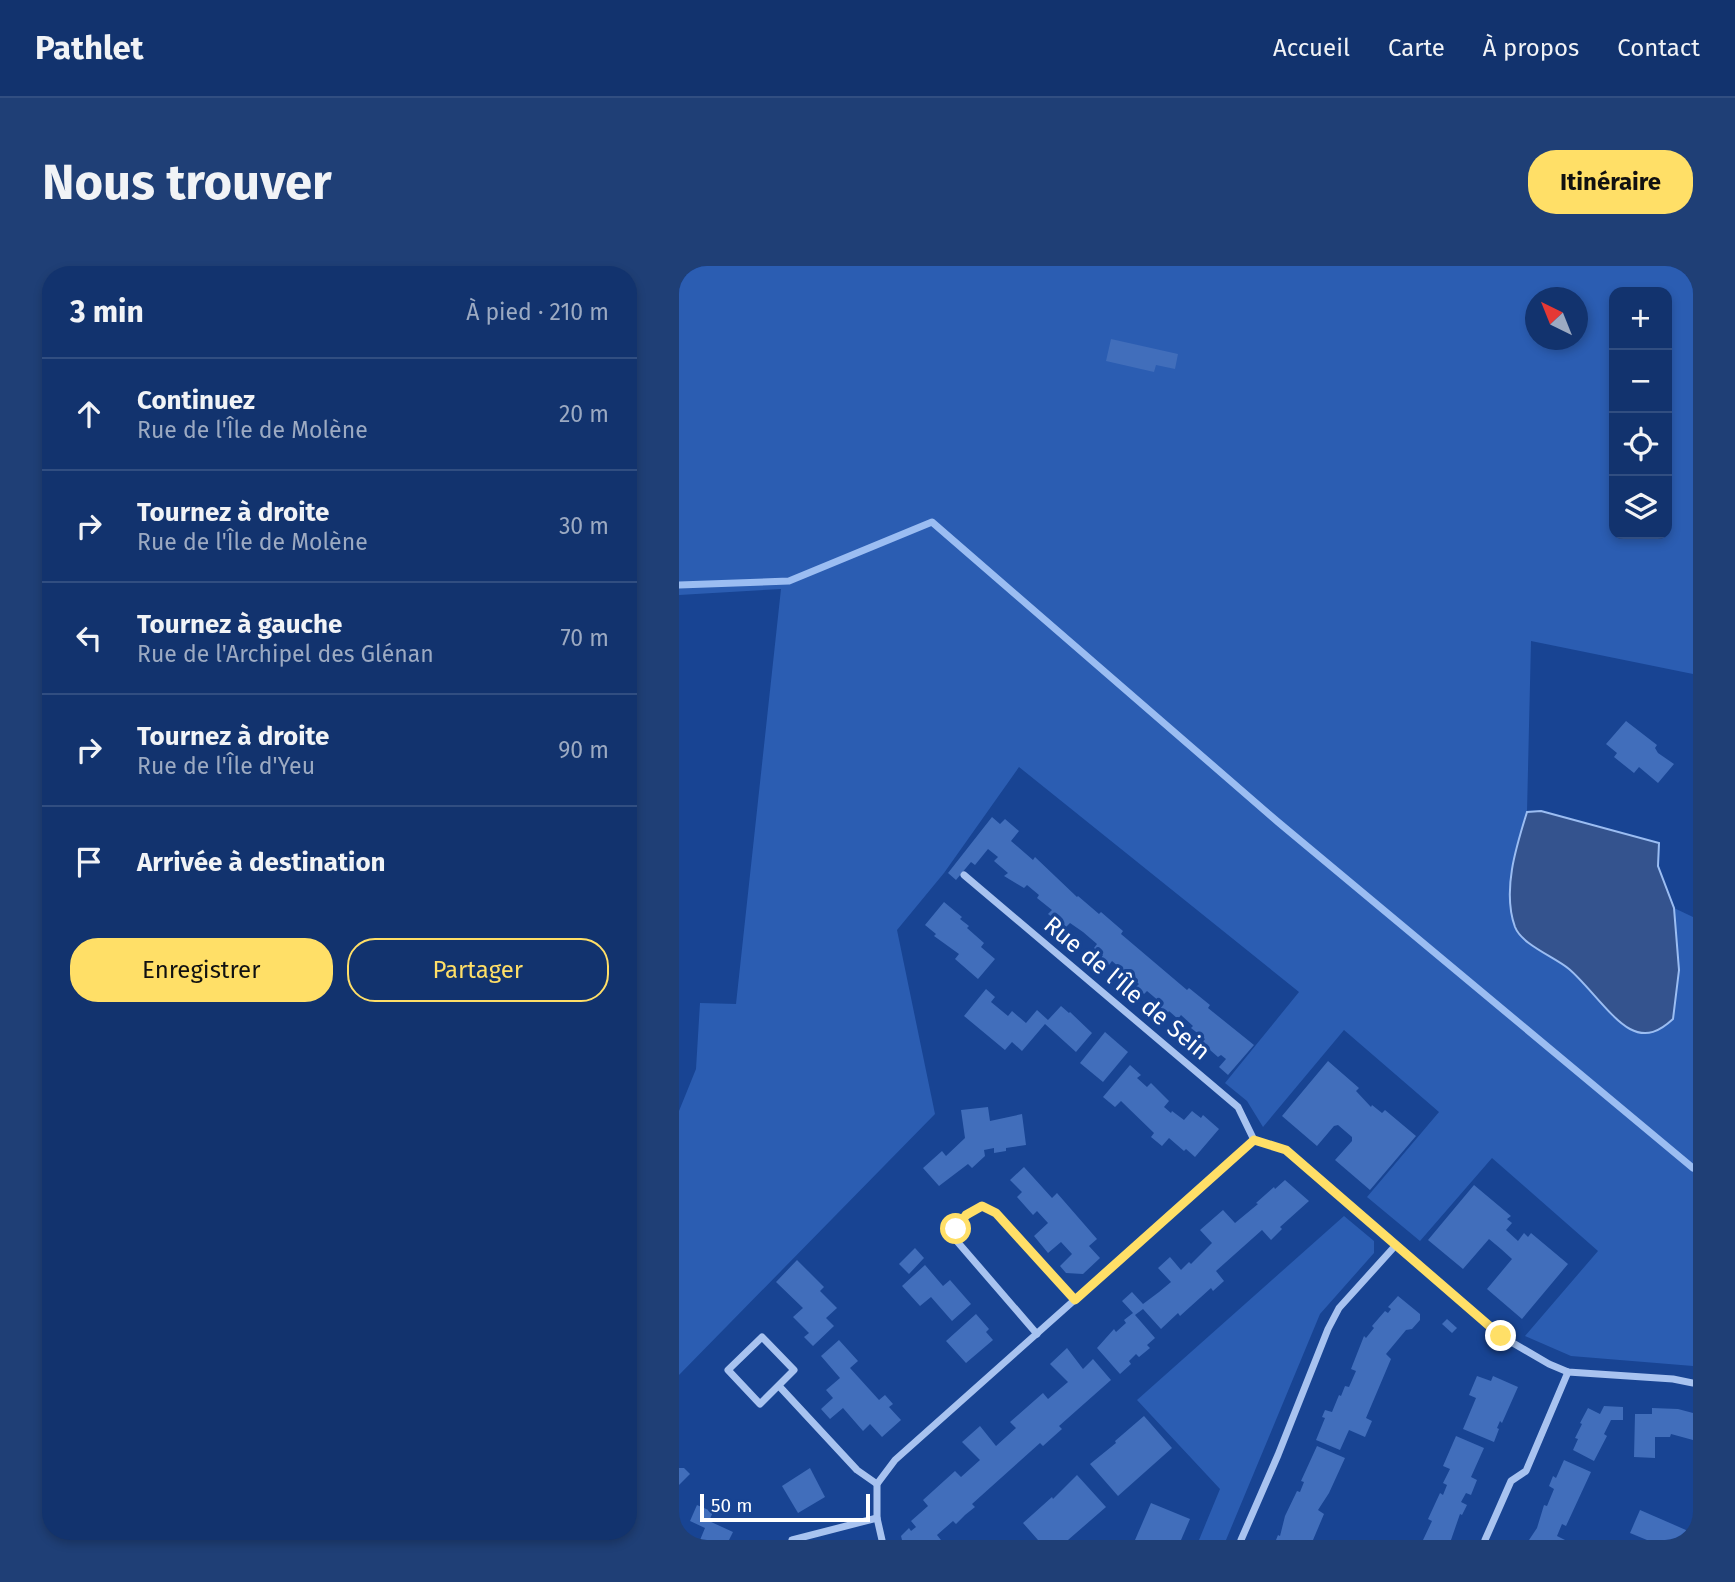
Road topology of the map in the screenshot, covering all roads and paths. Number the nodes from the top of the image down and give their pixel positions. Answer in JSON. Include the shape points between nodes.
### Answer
{"nodes":[{"id":1,"x":964,"y":875,"type":"dead end"},
{"id":2,"x":1254,"y":1140,"type":"junction"},
{"id":3,"x":1395,"y":1246,"type":"junction"},
{"id":4,"x":1075,"y":1300,"type":"junction"},
{"id":5,"x":1037,"y":1334,"type":"junction"},
{"id":6,"x":1568,"y":1372,"type":"junction"},
{"id":7,"x":1693,"y":1384,"type":"edge"},
{"id":8,"x":779,"y":1386,"type":"junction"},
{"id":9,"x":877,"y":1484,"type":"junction"},
{"id":10,"x":877,"y":1518,"type":"junction"},
{"id":11,"x":792,"y":1540,"type":"edge"},
{"id":12,"x":882,"y":1540,"type":"edge"},
{"id":13,"x":1241,"y":1540,"type":"edge"},
{"id":14,"x":1485,"y":1540,"type":"edge"}],
"edges":[{"from":1,"to":2,"type":"street","name":"Rue de l'Île de Sein","via":[[1238,1107]]},
{"from":2,"to":3,"type":"street","via":[[1286,1150]]},
{"from":2,"to":4,"type":"street"},
{"from":3,"to":6,"type":"street","via":[[1501,1336]]},
{"from":3,"to":13,"type":"street","via":[[1339,1308]]},
{"from":4,"to":5,"type":"street"},
{"from":4,"to":5,"type":"street","via":[[996,1213],[982,1206],[966,1215],[955,1239]]},
{"from":5,"to":9,"type":"street","via":[[895,1460]]},
{"from":6,"to":7,"type":"street"},
{"from":6,"to":14,"type":"street","via":[[1527,1471],[1511,1481]]},
{"from":8,"to":8,"type":"street","via":[[795,1370],[762,1337],[728,1370],[760,1404]]},
{"from":8,"to":9,"type":"street","via":[[857,1470]]},
{"from":9,"to":10,"type":"street"},
{"from":10,"to":11,"type":"street"},
{"from":10,"to":12,"type":"street"}]}
